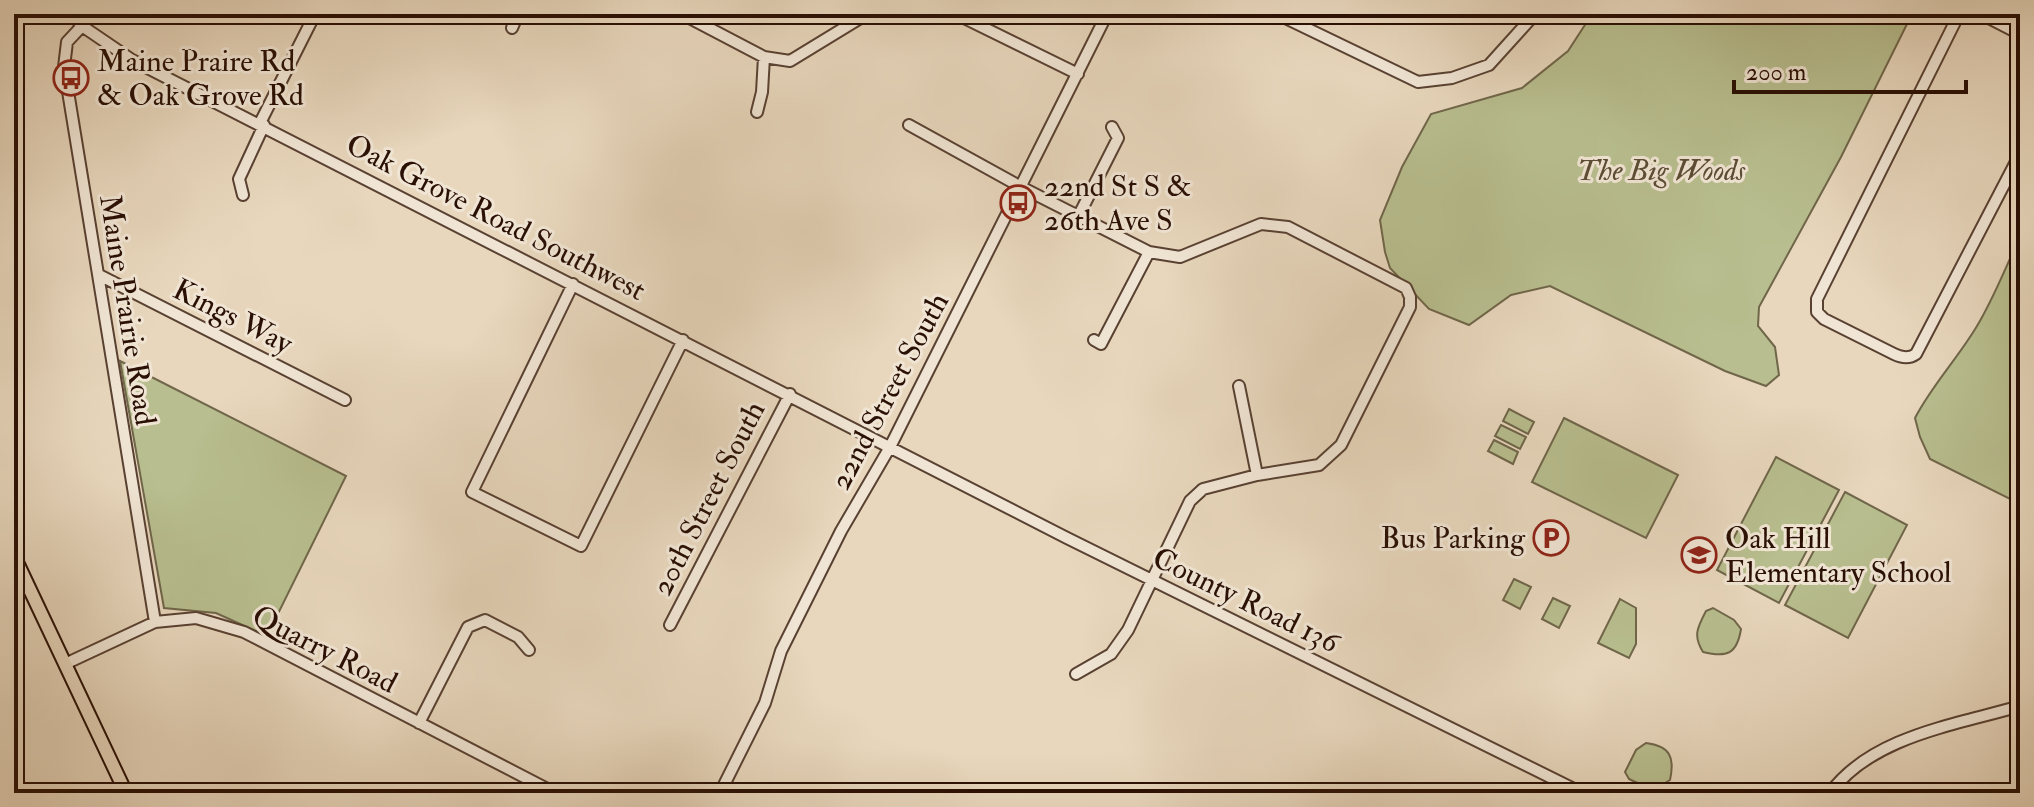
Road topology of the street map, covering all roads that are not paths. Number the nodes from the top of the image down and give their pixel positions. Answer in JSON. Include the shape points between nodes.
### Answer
{"nodes":[{"id":1,"x":72,"y":14,"type":"edge"},
{"id":2,"x":315,"y":14,"type":"edge"},
{"id":3,"x":518,"y":14,"type":"edge"},
{"id":4,"x":682,"y":14,"type":"edge"},
{"id":5,"x":867,"y":14,"type":"edge"},
{"id":6,"x":956,"y":14,"type":"edge"},
{"id":7,"x":1107,"y":14,"type":"edge"},
{"id":8,"x":1277,"y":14,"type":"edge"},
{"id":9,"x":1535,"y":14,"type":"edge"},
{"id":10,"x":1959,"y":14,"type":"edge"},
{"id":11,"x":1981,"y":14,"type":"edge"},
{"id":12,"x":82,"y":26,"type":"junction"},
{"id":13,"x":512,"y":28,"type":"dead end"},
{"id":14,"x":2020,"y":34,"type":"edge"},
{"id":15,"x":764,"y":57,"type":"junction"},
{"id":16,"x":1078,"y":74,"type":"junction"},
{"id":17,"x":757,"y":112,"type":"dead end"},
{"id":18,"x":262,"y":124,"type":"junction"},
{"id":19,"x":909,"y":125,"type":"dead end"},
{"id":20,"x":1112,"y":127,"type":"dead end"},
{"id":21,"x":2020,"y":154,"type":"edge"},
{"id":22,"x":1021,"y":187,"type":"junction"},
{"id":23,"x":243,"y":195,"type":"dead end"},
{"id":24,"x":1078,"y":217,"type":"junction"},
{"id":25,"x":1149,"y":252,"type":"junction"},
{"id":26,"x":99,"y":275,"type":"junction"},
{"id":27,"x":573,"y":284,"type":"junction"},
{"id":28,"x":683,"y":340,"type":"junction"},
{"id":29,"x":1094,"y":340,"type":"dead end"},
{"id":30,"x":1239,"y":386,"type":"dead end"},
{"id":31,"x":790,"y":394,"type":"junction"},
{"id":32,"x":345,"y":400,"type":"dead end"},
{"id":33,"x":890,"y":447,"type":"junction"},
{"id":34,"x":1257,"y":475,"type":"junction"},
{"id":35,"x":14,"y":556,"type":"edge"},
{"id":36,"x":1153,"y":580,"type":"junction"},
{"id":37,"x":155,"y":622,"type":"junction"},
{"id":38,"x":670,"y":625,"type":"dead end"},
{"id":39,"x":529,"y":650,"type":"dead end"},
{"id":40,"x":65,"y":664,"type":"junction"},
{"id":41,"x":1076,"y":674,"type":"dead end"},
{"id":42,"x":2020,"y":706,"type":"edge"},
{"id":43,"x":419,"y":723,"type":"junction"},
{"id":44,"x":126,"y":793,"type":"edge"},
{"id":45,"x":555,"y":793,"type":"edge"},
{"id":46,"x":720,"y":793,"type":"edge"},
{"id":47,"x":1582,"y":793,"type":"edge"},
{"id":48,"x":1830,"y":793,"type":"edge"}],
"edges":[{"from":1,"to":12,"type":"street"},
{"from":2,"to":18,"type":"street"},
{"from":3,"to":13,"type":"street"},
{"from":4,"to":15,"type":"street"},
{"from":5,"to":15,"type":"street","via":[[790,61]]},
{"from":6,"to":16,"type":"street"},
{"from":7,"to":16,"type":"street","name":"22nd Street South"},
{"from":8,"to":9,"type":"street","via":[[1418,82],[1452,78],[1489,65]]},
{"from":10,"to":21,"type":"street","via":[[1817,299],[1817,312],[1911,358],[1921,349]]},
{"from":11,"to":14,"type":"street"},
{"from":12,"to":18,"type":"street","name":"Oak Grove Road Southwest","via":[[132,60]]},
{"from":12,"to":26,"type":"street","name":"Maine Prairie Road","via":[[67,42],[64,67]]},
{"from":15,"to":17,"type":"street"},
{"from":16,"to":22,"type":"street","name":"22nd Street South"},
{"from":18,"to":23,"type":"street","via":[[239,179]]},
{"from":18,"to":27,"type":"street","name":"Oak Grove Road Southwest"},
{"from":19,"to":22,"type":"street"},
{"from":20,"to":24,"type":"street","via":[[1118,138]]},
{"from":22,"to":24,"type":"street"},
{"from":22,"to":33,"type":"street","name":"22nd Street South"},
{"from":24,"to":25,"type":"street"},
{"from":25,"to":29,"type":"street","via":[[1101,344]]},
{"from":25,"to":34,"type":"street","via":[[1180,257],[1261,224],[1288,227],[1406,288],[1410,307],[1341,445],[1319,465]]},
{"from":26,"to":32,"type":"street","name":"Kings Way"},
{"from":26,"to":37,"type":"street","name":"Maine Prairie Road"},
{"from":27,"to":28,"type":"street","name":"Oak Grove Road Southwest"},
{"from":27,"to":28,"type":"street","via":[[472,492],[581,546]]},
{"from":28,"to":31,"type":"street","name":"Oak Grove Road Southwest"},
{"from":30,"to":34,"type":"street"},
{"from":31,"to":33,"type":"street","name":"Oak Grove Road Southwest"},
{"from":31,"to":38,"type":"street","name":"20th Street South"},
{"from":33,"to":36,"type":"street","name":"County Road 136"},
{"from":33,"to":46,"type":"street","name":"22nd Street South","via":[[781,651],[765,703]]},
{"from":34,"to":36,"type":"street","via":[[1203,489],[1190,501]]},
{"from":35,"to":40,"type":"main road"},
{"from":36,"to":41,"type":"street","via":[[1111,654]]},
{"from":36,"to":47,"type":"street","name":"County Road 136"},
{"from":37,"to":40,"type":"street","name":"Quarry Road"},
{"from":37,"to":43,"type":"street","name":"Quarry Road","via":[[196,618],[244,632]]},
{"from":39,"to":43,"type":"street","via":[[518,637],[485,620],[468,627]]},
{"from":40,"to":44,"type":"main road"},
{"from":42,"to":48,"type":"street","via":[[1909,737],[1873,756]]},
{"from":43,"to":45,"type":"street","name":"Quarry Road"}]}
